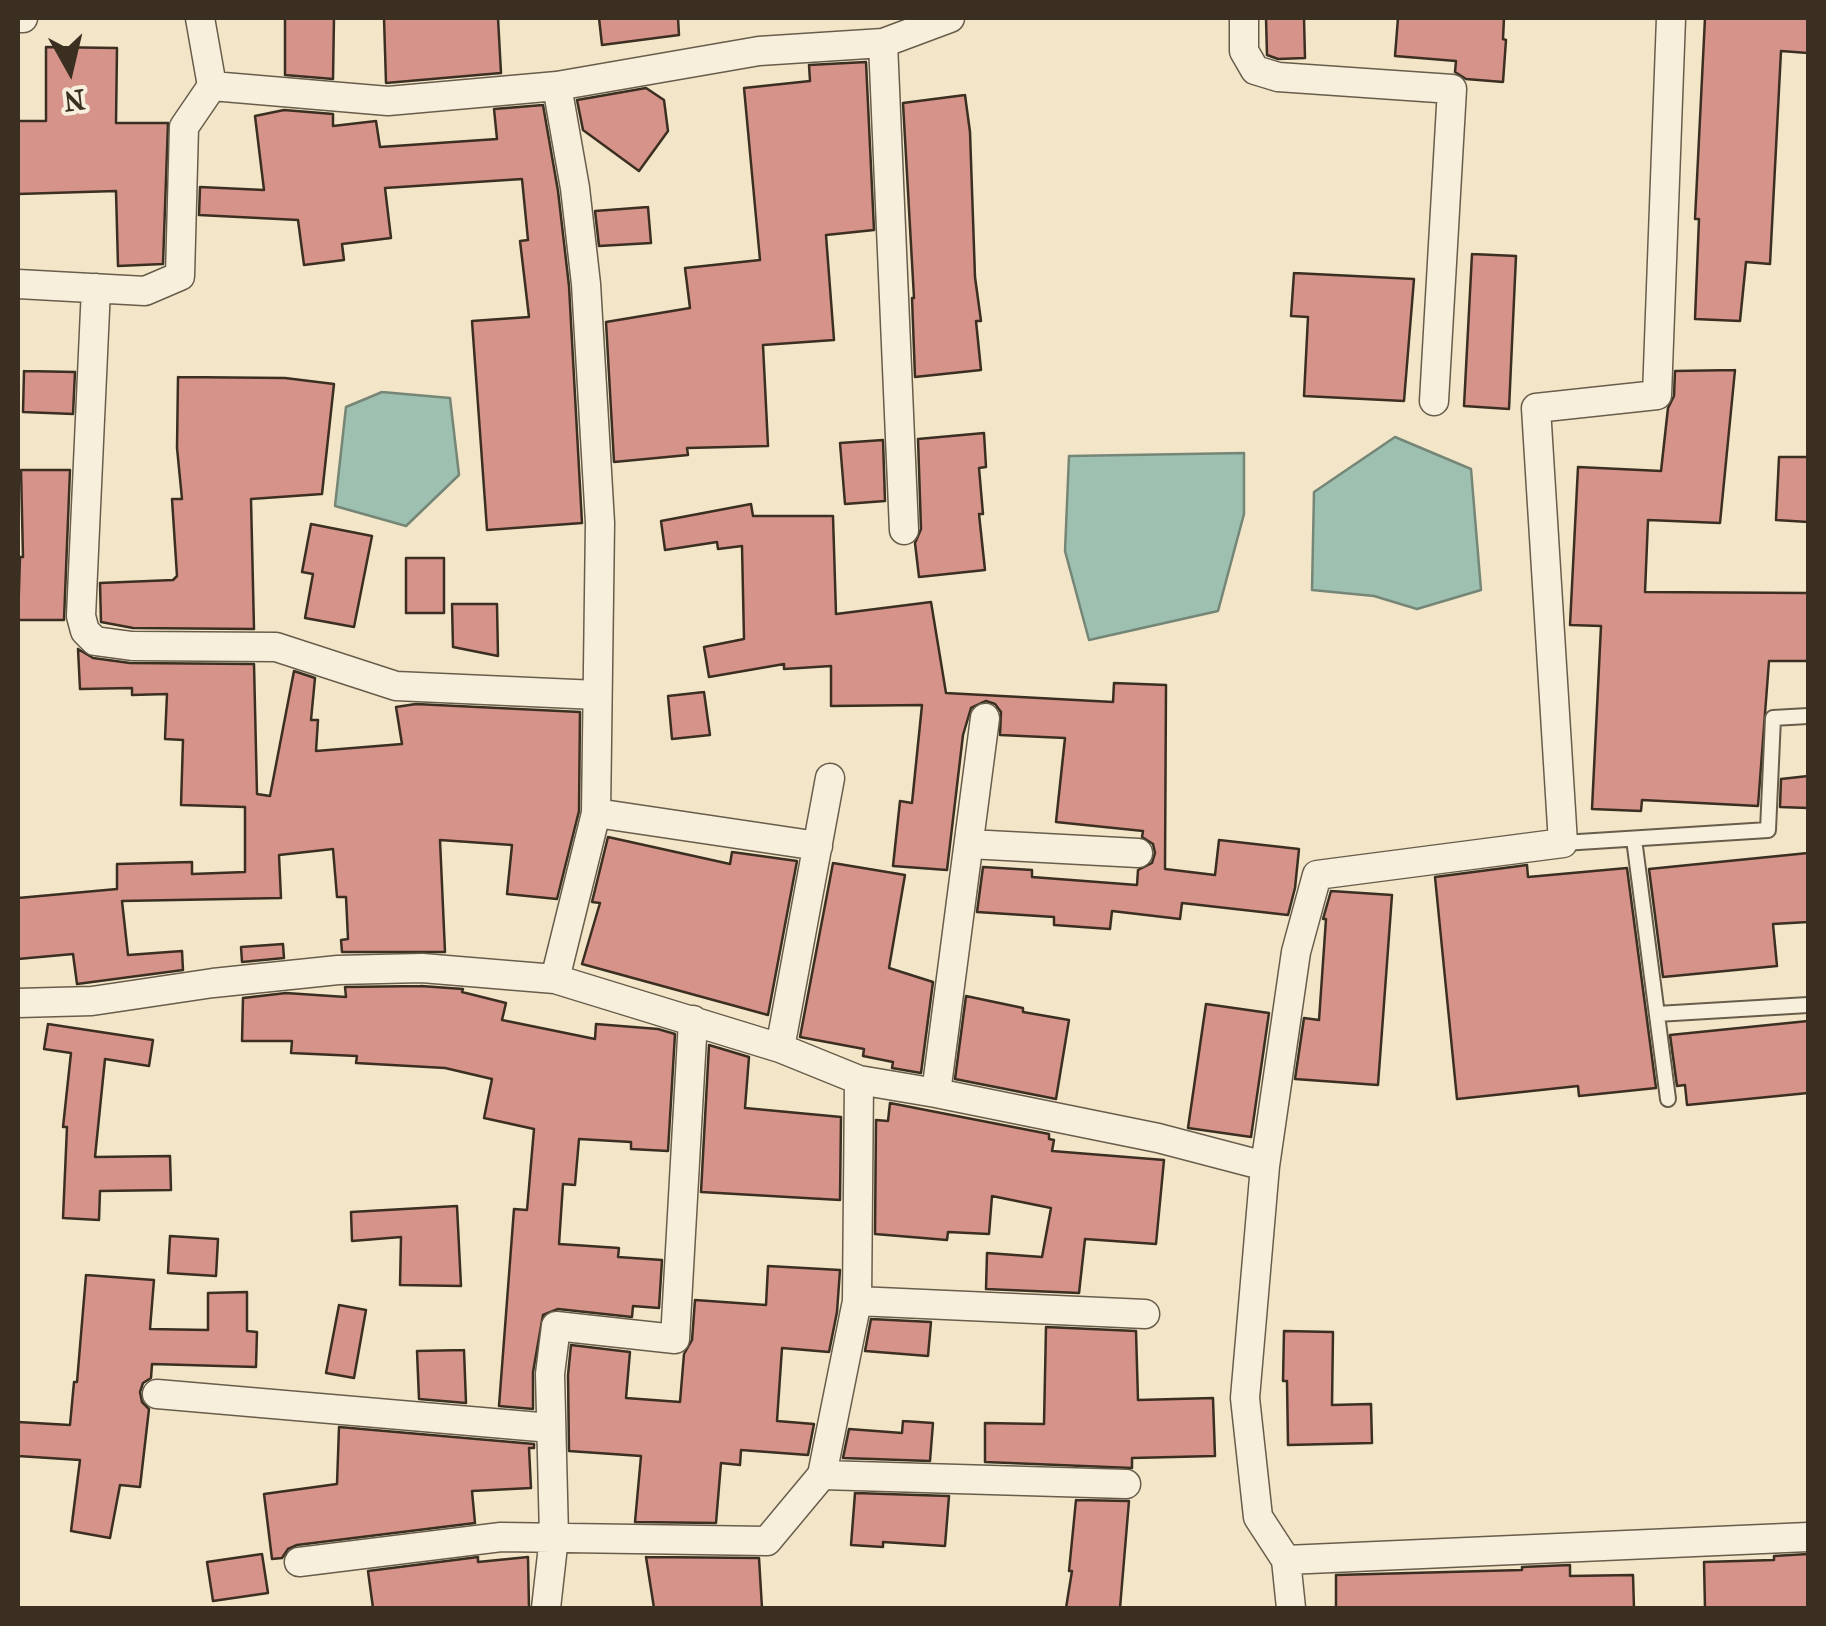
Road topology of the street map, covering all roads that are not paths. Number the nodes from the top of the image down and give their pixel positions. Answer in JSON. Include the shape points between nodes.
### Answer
{"nodes":[{"id":1,"x":200,"y":18,"type":"edge"},
{"id":2,"x":950,"y":18,"type":"edge"},
{"id":3,"x":1244,"y":18,"type":"edge"},
{"id":4,"x":1671,"y":18,"type":"edge"},
{"id":5,"x":884,"y":43,"type":"junction"},
{"id":6,"x":212,"y":86,"type":"junction"},
{"id":7,"x":557,"y":86,"type":"junction"},
{"id":8,"x":18,"y":284,"type":"edge"},
{"id":9,"x":96,"y":288,"type":"junction"},
{"id":10,"x":1434,"y":402,"type":"dead end"},
{"id":11,"x":904,"y":530,"type":"dead end"},
{"id":12,"x":598,"y":696,"type":"junction"},
{"id":13,"x":1808,"y":716,"type":"edge"},
{"id":14,"x":985,"y":718,"type":"dead end"},
{"id":15,"x":830,"y":778,"type":"dead end"},
{"id":16,"x":596,"y":814,"type":"junction"},
{"id":17,"x":1634,"y":839,"type":"junction"},
{"id":18,"x":1563,"y":843,"type":"junction"},
{"id":19,"x":969,"y":844,"type":"junction"},
{"id":20,"x":818,"y":846,"type":"junction"},
{"id":21,"x":1138,"y":853,"type":"dead end"},
{"id":22,"x":555,"y":980,"type":"junction"},
{"id":23,"x":18,"y":1003,"type":"edge"},
{"id":24,"x":1808,"y":1006,"type":"edge"},
{"id":25,"x":1657,"y":1014,"type":"junction"},
{"id":26,"x":693,"y":1020,"type":"junction"},
{"id":27,"x":780,"y":1048,"type":"junction"},
{"id":28,"x":859,"y":1080,"type":"junction"},
{"id":29,"x":936,"y":1092,"type":"junction"},
{"id":30,"x":1668,"y":1099,"type":"dead end"},
{"id":31,"x":1265,"y":1166,"type":"junction"},
{"id":32,"x":856,"y":1301,"type":"junction"},
{"id":33,"x":1145,"y":1314,"type":"dead end"},
{"id":34,"x":158,"y":1394,"type":"dead end"},
{"id":35,"x":550,"y":1428,"type":"junction"},
{"id":36,"x":822,"y":1475,"type":"junction"},
{"id":37,"x":1126,"y":1484,"type":"dead end"},
{"id":38,"x":554,"y":1537,"type":"junction"},
{"id":39,"x":1808,"y":1537,"type":"edge"},
{"id":40,"x":1286,"y":1560,"type":"junction"},
{"id":41,"x":300,"y":1562,"type":"dead end"},
{"id":42,"x":546,"y":1608,"type":"edge"},
{"id":43,"x":1291,"y":1608,"type":"edge"}],
"edges":[{"from":1,"to":6,"type":"street"},
{"from":2,"to":5,"type":"street"},
{"from":3,"to":10,"type":"street","via":[[1244,51],[1255,70],[1452,89]]},
{"from":4,"to":18,"type":"street","via":[[1657,396],[1536,408]]},
{"from":5,"to":7,"type":"street","via":[[759,51]]},
{"from":5,"to":11,"type":"street"},
{"from":6,"to":7,"type":"street","via":[[388,102]]},
{"from":6,"to":9,"type":"street","via":[[184,127],[180,276],[145,291]]},
{"from":7,"to":12,"type":"street","via":[[586,284],[600,523]]},
{"from":8,"to":9,"type":"street"},
{"from":9,"to":12,"type":"street","via":[[81,616],[95,641],[276,648],[396,686]]},
{"from":12,"to":16,"type":"street"},
{"from":13,"to":17,"type":"lane","via":[[1772,718],[1768,830]]},
{"from":14,"to":19,"type":"street"},
{"from":15,"to":20,"type":"street"},
{"from":16,"to":20,"type":"street"},
{"from":16,"to":22,"type":"street"},
{"from":17,"to":18,"type":"lane"},
{"from":17,"to":25,"type":"lane"},
{"from":18,"to":31,"type":"street","via":[[1317,875],[1296,952]]},
{"from":19,"to":21,"type":"street"},
{"from":19,"to":29,"type":"street"},
{"from":20,"to":27,"type":"street"},
{"from":22,"to":23,"type":"street","via":[[422,968],[338,970],[92,1001]]},
{"from":22,"to":26,"type":"street"},
{"from":24,"to":25,"type":"lane"},
{"from":25,"to":30,"type":"lane"},
{"from":26,"to":27,"type":"street"},
{"from":26,"to":35,"type":"street","via":[[675,1339],[556,1326]]},
{"from":27,"to":28,"type":"street"},
{"from":28,"to":29,"type":"street"},
{"from":28,"to":32,"type":"street"},
{"from":29,"to":31,"type":"street"},
{"from":31,"to":40,"type":"street","via":[[1245,1398],[1258,1517]]},
{"from":32,"to":33,"type":"street"},
{"from":32,"to":36,"type":"street"},
{"from":34,"to":35,"type":"street"},
{"from":35,"to":38,"type":"street"},
{"from":36,"to":37,"type":"street"},
{"from":36,"to":38,"type":"street","via":[[767,1541]]},
{"from":38,"to":41,"type":"street","via":[[501,1537]]},
{"from":38,"to":42,"type":"street"},
{"from":39,"to":40,"type":"street"},
{"from":40,"to":43,"type":"street"}]}
